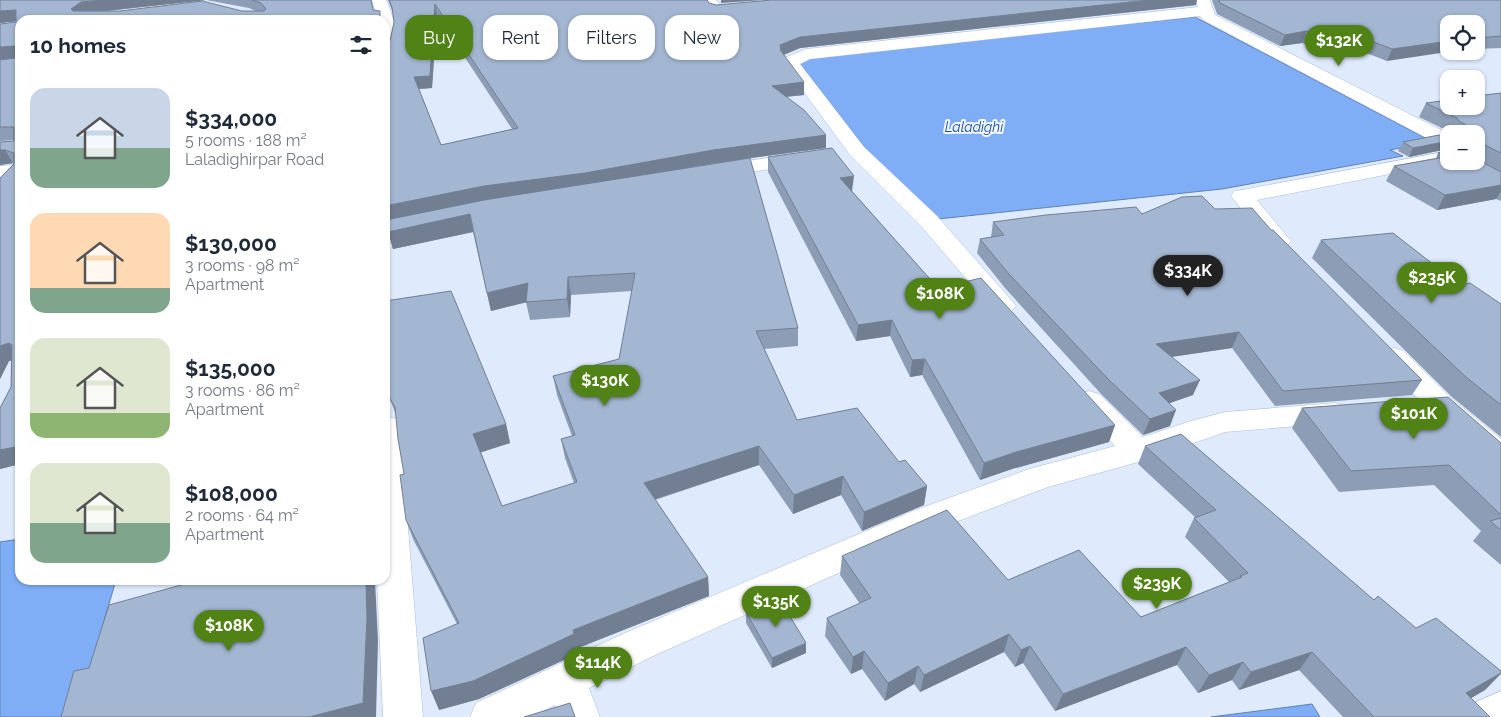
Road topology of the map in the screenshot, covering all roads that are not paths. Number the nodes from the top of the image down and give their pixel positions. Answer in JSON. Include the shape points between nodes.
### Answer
{"nodes":[{"id":1,"x":379,"y":0,"type":"edge"},
{"id":2,"x":709,"y":0,"type":"edge"},
{"id":3,"x":1205,"y":5,"type":"edge"},
{"id":4,"x":761,"y":7,"type":"edge"},
{"id":5,"x":385,"y":15,"type":"edge"},
{"id":6,"x":1440,"y":137,"type":"edge"},
{"id":7,"x":857,"y":151,"type":"junction"},
{"id":8,"x":1440,"y":164,"type":"edge"},
{"id":9,"x":0,"y":172,"type":"edge"},
{"id":10,"x":695,"y":174,"type":"edge"},
{"id":11,"x":15,"y":184,"type":"edge"},
{"id":12,"x":0,"y":185,"type":"edge"},
{"id":13,"x":1296,"y":258,"type":"edge"},
{"id":14,"x":1020,"y":325,"type":"edge"},
{"id":15,"x":1379,"y":342,"type":"edge"},
{"id":16,"x":1072,"y":382,"type":"edge"},
{"id":17,"x":1441,"y":405,"type":"junction"},
{"id":18,"x":1411,"y":407,"type":"edge"},
{"id":19,"x":1362,"y":411,"type":"edge"},
{"id":20,"x":1138,"y":451,"type":"junction"},
{"id":21,"x":1501,"y":456,"type":"edge"},
{"id":22,"x":390,"y":507,"type":"edge"},
{"id":23,"x":566,"y":680,"type":"junction"},
{"id":24,"x":1501,"y":710,"type":"edge"},
{"id":25,"x":403,"y":717,"type":"edge"},
{"id":26,"x":490,"y":717,"type":"edge"},
{"id":27,"x":580,"y":717,"type":"edge"},
{"id":28,"x":1488,"y":717,"type":"edge"}],
"edges":[{"from":1,"to":5,"type":"street"},
{"from":2,"to":4,"type":"street","via":[[716,10]]},
{"from":3,"to":6,"type":"street","via":[[1208,18]]},
{"from":3,"to":7,"type":"street","via":[[806,54],[790,62]]},
{"from":7,"to":10,"type":"street"},
{"from":7,"to":14,"type":"street","via":[[929,221]]},
{"from":8,"to":13,"type":"street","via":[[1242,196]]},
{"from":9,"to":12,"type":"street","via":[[13,170]]},
{"from":11,"to":12,"type":"street"},
{"from":15,"to":17,"type":"street"},
{"from":16,"to":20,"type":"street"},
{"from":17,"to":18,"type":"street"},
{"from":17,"to":21,"type":"street"},
{"from":19,"to":20,"type":"street","via":[[1225,422]]},
{"from":20,"to":23,"type":"street","via":[[1040,477],[925,520]]},
{"from":22,"to":25,"type":"street"},
{"from":23,"to":26,"type":"street"},
{"from":23,"to":27,"type":"street"},
{"from":24,"to":28,"type":"street"}]}
